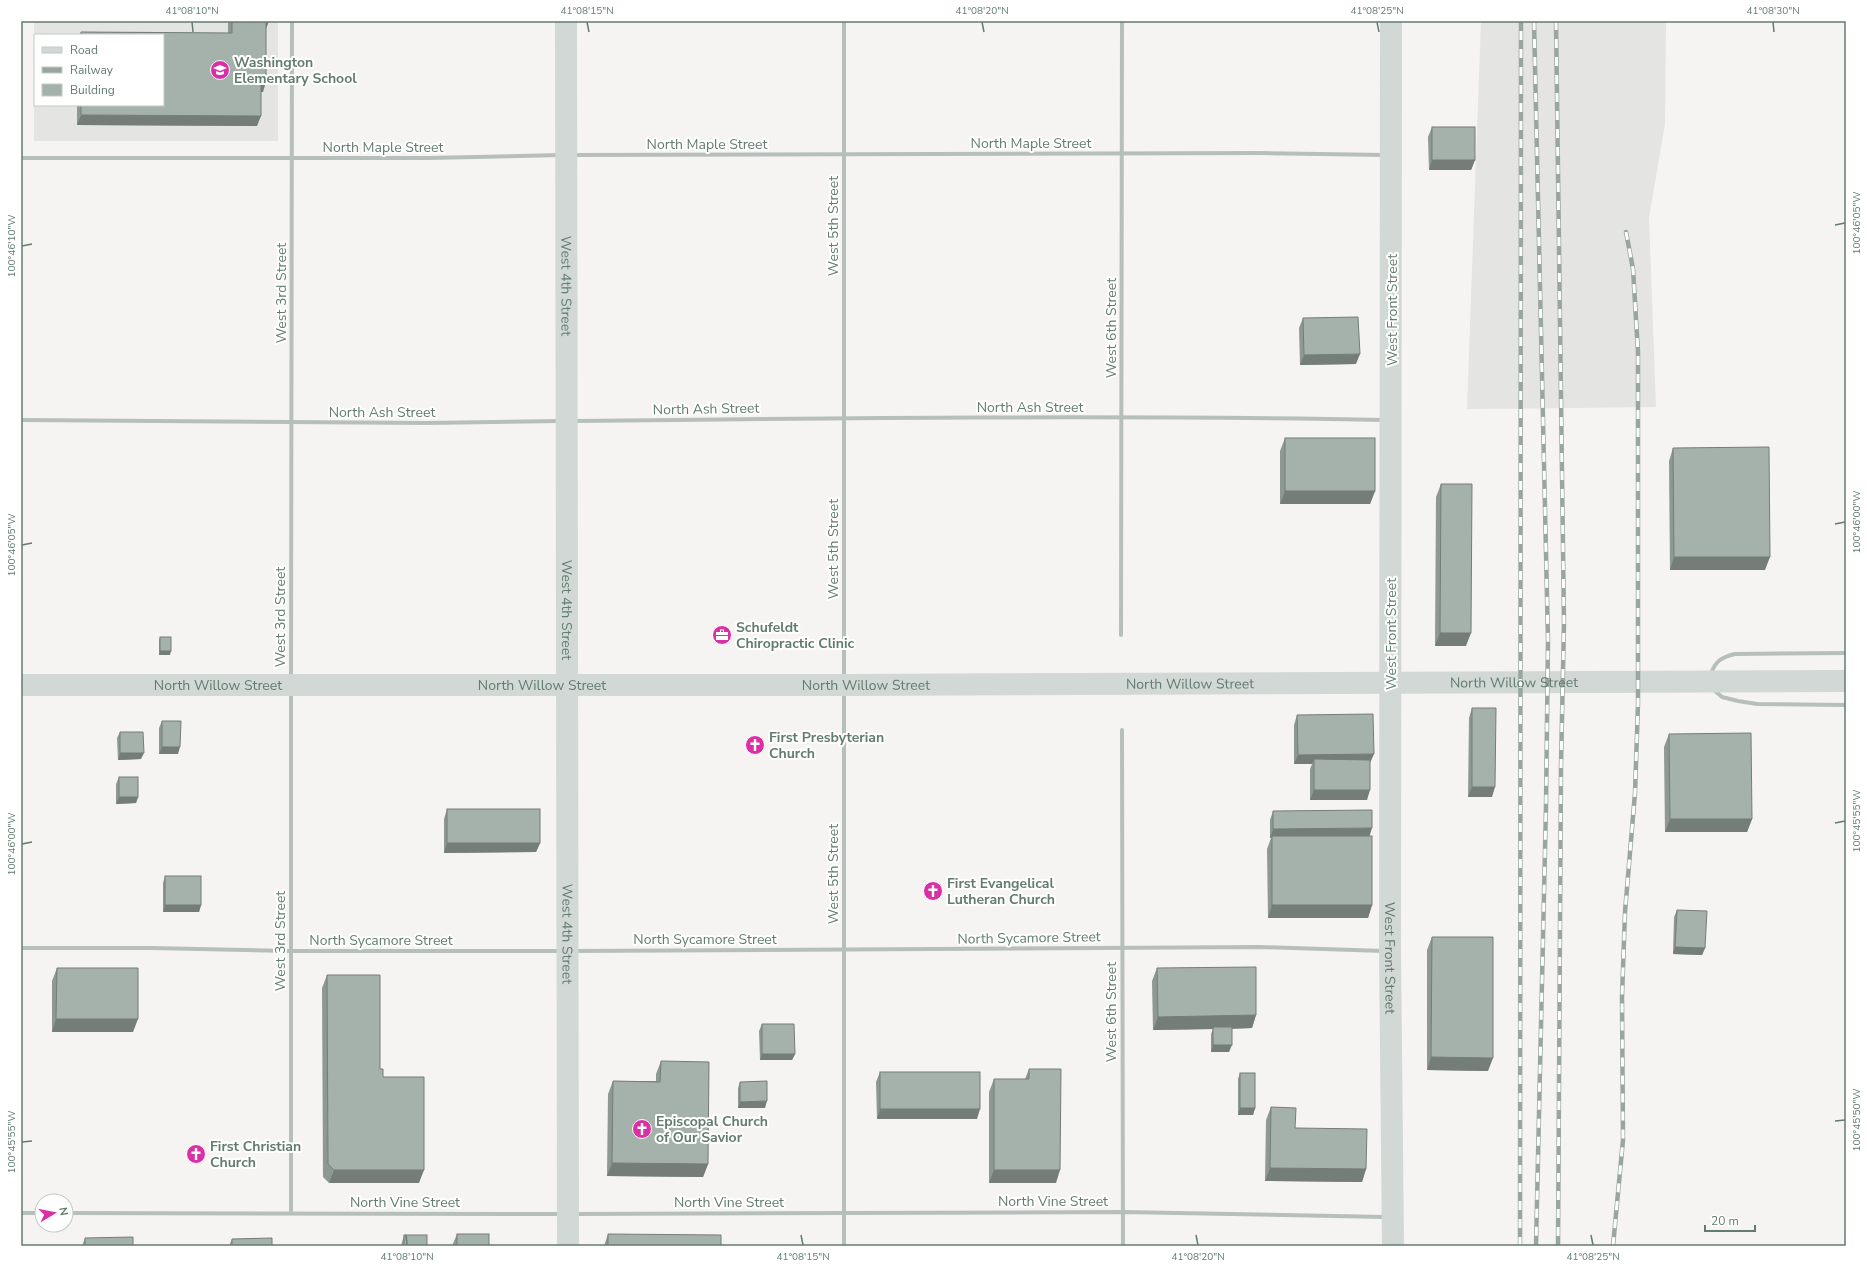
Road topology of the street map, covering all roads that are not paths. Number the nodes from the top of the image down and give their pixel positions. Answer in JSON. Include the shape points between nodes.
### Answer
{"nodes":[{"id":1,"x":292,"y":21,"type":"edge"},
{"id":2,"x":566,"y":21,"type":"edge"},
{"id":3,"x":844,"y":21,"type":"edge"},
{"id":4,"x":1122,"y":21,"type":"edge"},
{"id":5,"x":1392,"y":21,"type":"edge"},
{"id":6,"x":1122,"y":154,"type":"junction"},
{"id":7,"x":566,"y":155,"type":"junction"},
{"id":8,"x":844,"y":155,"type":"junction"},
{"id":9,"x":1392,"y":155,"type":"junction"},
{"id":10,"x":21,"y":158,"type":"edge"},
{"id":11,"x":292,"y":158,"type":"junction"},
{"id":12,"x":844,"y":418,"type":"junction"},
{"id":13,"x":1122,"y":418,"type":"junction"},
{"id":14,"x":21,"y":420,"type":"edge"},
{"id":15,"x":566,"y":421,"type":"junction"},
{"id":16,"x":1392,"y":421,"type":"junction"},
{"id":17,"x":292,"y":422,"type":"junction"},
{"id":18,"x":1121,"y":635,"type":"dead end"},
{"id":19,"x":1846,"y":653,"type":"edge"},
{"id":20,"x":1280,"y":678,"type":"dead end"},
{"id":21,"x":1390,"y":678,"type":"junction"},
{"id":22,"x":1846,"y":681,"type":"edge"},
{"id":23,"x":291,"y":684,"type":"junction"},
{"id":24,"x":21,"y":685,"type":"edge"},
{"id":25,"x":567,"y":685,"type":"junction"},
{"id":26,"x":844,"y":685,"type":"junction"},
{"id":27,"x":1846,"y":705,"type":"edge"},
{"id":28,"x":1122,"y":730,"type":"dead end"},
{"id":29,"x":21,"y":948,"type":"edge"},
{"id":30,"x":1121,"y":948,"type":"junction"},
{"id":31,"x":568,"y":950,"type":"junction"},
{"id":32,"x":844,"y":950,"type":"junction"},
{"id":33,"x":291,"y":951,"type":"junction"},
{"id":34,"x":1390,"y":951,"type":"junction"},
{"id":35,"x":1123,"y":1212,"type":"junction"},
{"id":36,"x":21,"y":1213,"type":"edge"},
{"id":37,"x":34,"y":1213,"type":"edge"},
{"id":38,"x":74,"y":1213,"type":"edge"},
{"id":39,"x":291,"y":1213,"type":"junction"},
{"id":40,"x":844,"y":1213,"type":"junction"},
{"id":41,"x":568,"y":1214,"type":"junction"},
{"id":42,"x":1393,"y":1217,"type":"junction"},
{"id":43,"x":568,"y":1246,"type":"edge"},
{"id":44,"x":844,"y":1246,"type":"edge"},
{"id":45,"x":1123,"y":1246,"type":"edge"},
{"id":46,"x":1392,"y":1246,"type":"edge"}],
"edges":[{"from":1,"to":11,"type":"street","name":"West 3rd Street"},
{"from":2,"to":7,"type":"main road","name":"West 4th Street"},
{"from":3,"to":8,"type":"street","name":"West 5th Street"},
{"from":4,"to":6,"type":"street","name":"West 6th Street"},
{"from":5,"to":9,"type":"main road","name":"West Front Street"},
{"from":6,"to":8,"type":"street","name":"North Maple Street"},
{"from":6,"to":9,"type":"street","name":"North Maple Street"},
{"from":6,"to":13,"type":"street","name":"West 6th Street"},
{"from":7,"to":8,"type":"street","name":"North Maple Street"},
{"from":7,"to":11,"type":"street","name":"North Maple Street"},
{"from":7,"to":15,"type":"main road","name":"West 4th Street"},
{"from":8,"to":12,"type":"street","name":"West 5th Street"},
{"from":9,"to":16,"type":"main road","name":"West Front Street"},
{"from":10,"to":11,"type":"street","name":"North Maple Street"},
{"from":11,"to":17,"type":"street","name":"West 3rd Street"},
{"from":12,"to":13,"type":"street","name":"North Ash Street"},
{"from":12,"to":15,"type":"street","name":"North Ash Street"},
{"from":12,"to":26,"type":"street","name":"West 5th Street"},
{"from":13,"to":16,"type":"street","name":"North Ash Street"},
{"from":13,"to":18,"type":"street","name":"West 6th Street"},
{"from":14,"to":17,"type":"street","name":"North Ash Street"},
{"from":15,"to":17,"type":"street","name":"North Ash Street"},
{"from":15,"to":25,"type":"main road","name":"West 4th Street"},
{"from":16,"to":21,"type":"main road","name":"West Front Street"},
{"from":17,"to":23,"type":"street","name":"West 3rd Street"},
{"from":19,"to":27,"type":"street","via":[[1735,654],[1723,657],[1714,665],[1710,678],[1713,689],[1722,697],[1738,702]]},
{"from":20,"to":21,"type":"street"},
{"from":21,"to":34,"type":"main road","name":"West Front Street"},
{"from":22,"to":26,"type":"main road","name":"North Willow Street"},
{"from":23,"to":24,"type":"main road","name":"North Willow Street"},
{"from":23,"to":25,"type":"main road","name":"North Willow Street"},
{"from":23,"to":33,"type":"street","name":"West 3rd Street"},
{"from":25,"to":26,"type":"main road","name":"North Willow Street"},
{"from":25,"to":31,"type":"main road","name":"West 4th Street"},
{"from":26,"to":32,"type":"street","name":"West 5th Street"},
{"from":28,"to":30,"type":"street","name":"West 6th Street"},
{"from":29,"to":33,"type":"street","name":"North Sycamore Street"},
{"from":30,"to":32,"type":"street","name":"North Sycamore Street"},
{"from":30,"to":34,"type":"street","name":"North Sycamore Street","via":[[1260,947]]},
{"from":30,"to":35,"type":"street","name":"West 6th Street"},
{"from":31,"to":32,"type":"street","name":"North Sycamore Street"},
{"from":31,"to":33,"type":"street","name":"North Sycamore Street"},
{"from":31,"to":41,"type":"main road","name":"West 4th Street"},
{"from":32,"to":40,"type":"street","name":"West 5th Street"},
{"from":33,"to":39,"type":"street","name":"West 3rd Street"},
{"from":34,"to":42,"type":"main road","name":"West Front Street"},
{"from":35,"to":40,"type":"street","name":"North Vine Street"},
{"from":35,"to":42,"type":"street","name":"North Vine Street"},
{"from":35,"to":45,"type":"street","name":"West 6th Street"},
{"from":36,"to":37,"type":"street"},
{"from":38,"to":39,"type":"street","name":"North Vine Street"},
{"from":39,"to":41,"type":"street","name":"North Vine Street"},
{"from":40,"to":41,"type":"street","name":"North Vine Street"},
{"from":40,"to":44,"type":"street","name":"West 5th Street"},
{"from":41,"to":43,"type":"main road","name":"West 4th Street"},
{"from":42,"to":46,"type":"main road","name":"West Front Street"}]}
